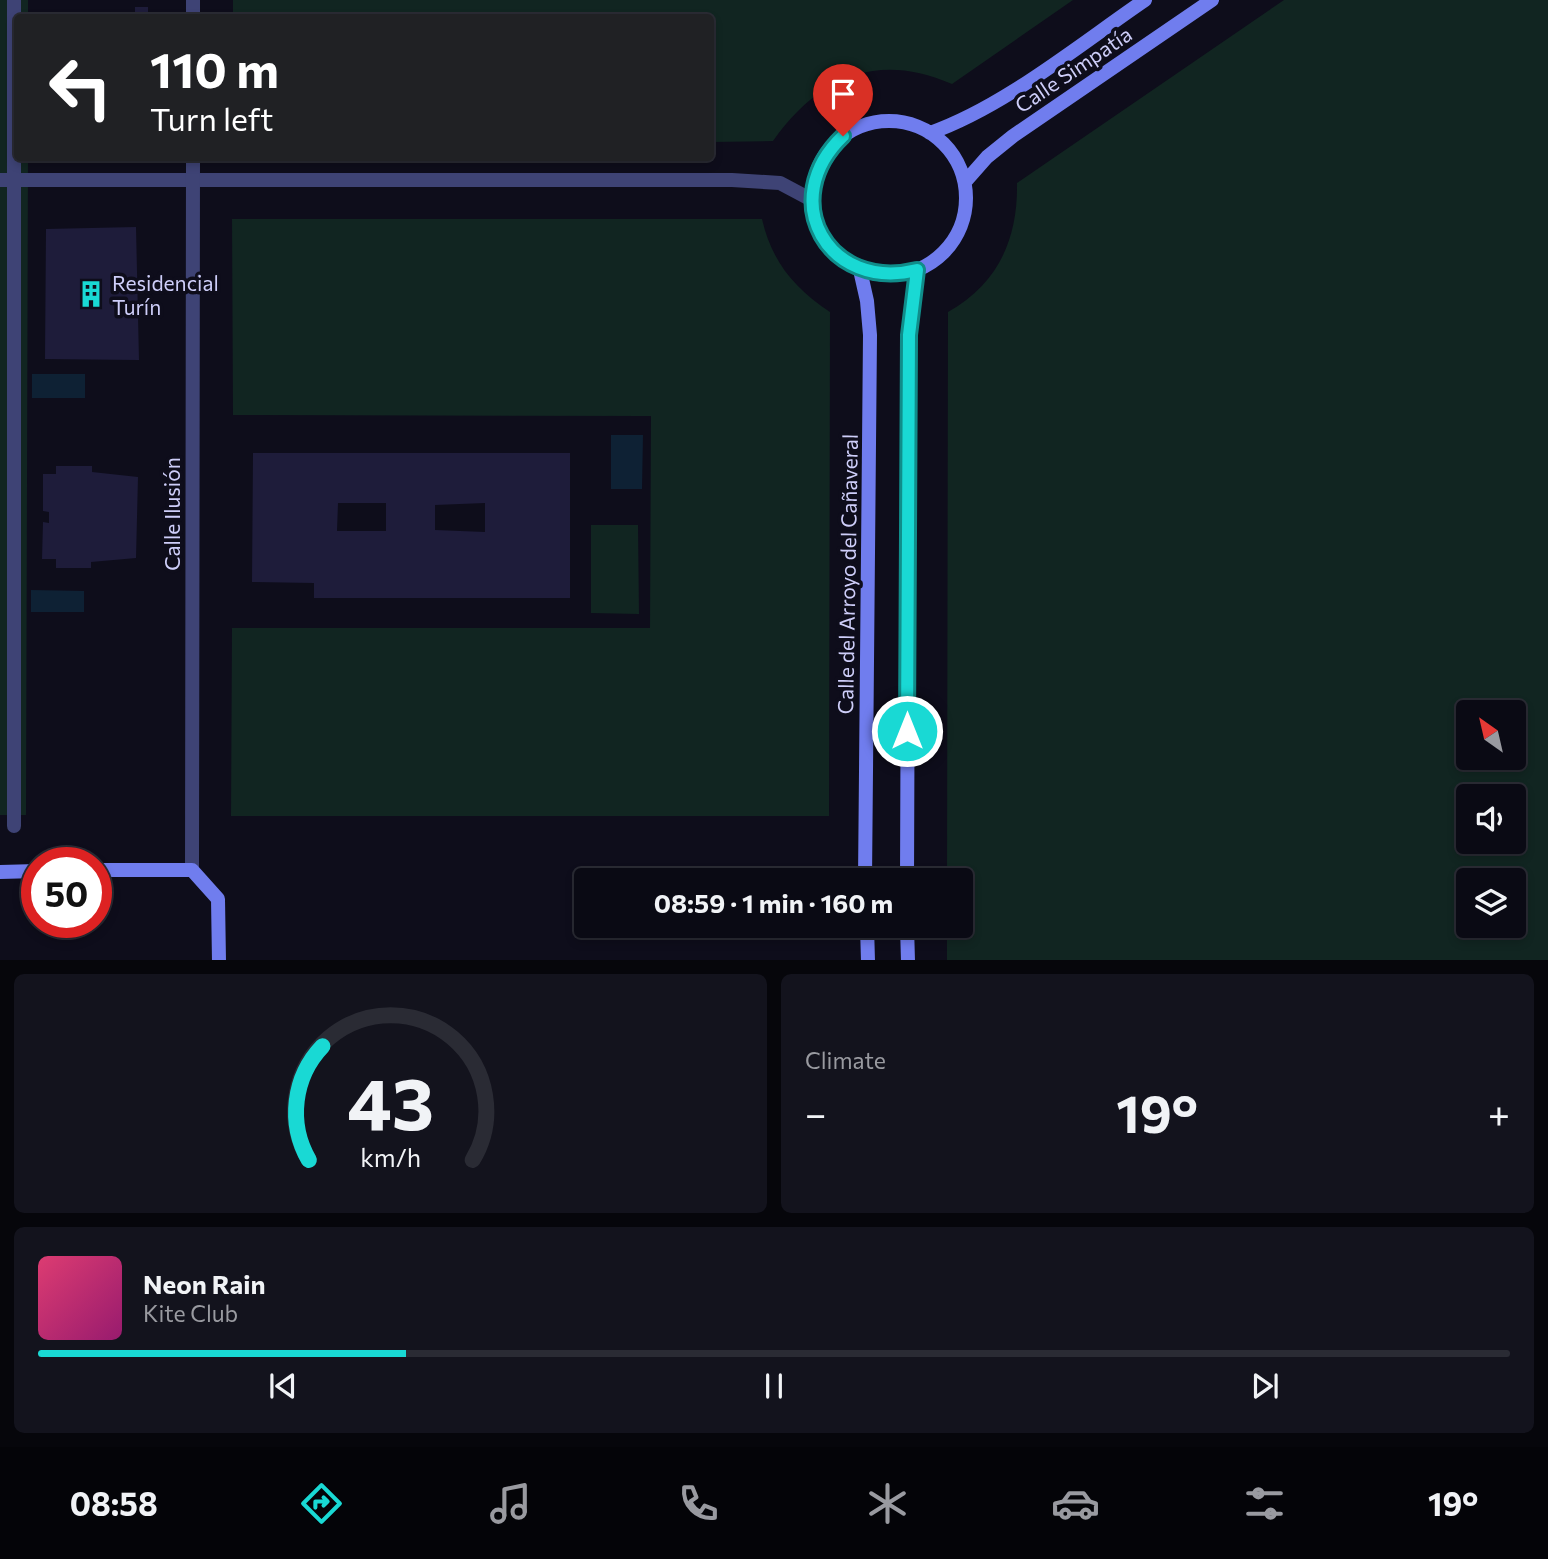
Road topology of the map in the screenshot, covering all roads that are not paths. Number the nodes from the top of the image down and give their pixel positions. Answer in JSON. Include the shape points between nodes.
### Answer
{"nodes":[{"id":1,"x":14,"y":0,"type":"edge"},
{"id":2,"x":1144,"y":0,"type":"edge"},
{"id":3,"x":1212,"y":0,"type":"edge"},
{"id":4,"x":930,"y":133,"type":"junction"},
{"id":5,"x":193,"y":161,"type":"edge"},
{"id":6,"x":7,"y":180,"type":"edge"},
{"id":7,"x":193,"y":180,"type":"junction"},
{"id":8,"x":965,"y":182,"type":"junction"},
{"id":9,"x":812,"y":200,"type":"junction"},
{"id":10,"x":860,"y":270,"type":"junction"},
{"id":11,"x":917,"y":270,"type":"junction"},
{"id":12,"x":14,"y":826,"type":"dead end"},
{"id":13,"x":865,"y":868,"type":"edge"},
{"id":14,"x":906,"y":868,"type":"edge"},
{"id":15,"x":112,"y":870,"type":"edge"},
{"id":16,"x":192,"y":870,"type":"junction"},
{"id":17,"x":21,"y":871,"type":"edge"},
{"id":18,"x":0,"y":872,"type":"edge"},
{"id":19,"x":867,"y":938,"type":"edge"},
{"id":20,"x":907,"y":938,"type":"edge"},
{"id":21,"x":219,"y":960,"type":"edge"},
{"id":22,"x":867,"y":960,"type":"edge"},
{"id":23,"x":908,"y":960,"type":"edge"}],
"edges":[{"from":1,"to":6,"type":"street"},
{"from":2,"to":4,"type":"main road","name":"Calle Simpatía","via":[[992,104],[960,123]]},
{"from":3,"to":8,"type":"main road","name":"Calle Simpatía","via":[[1013,136]]},
{"from":4,"to":8,"type":"main road","via":[[946,146]]},
{"from":4,"to":9,"type":"main road","via":[[895,121],[868,125],[843,136],[820,165]]},
{"from":5,"to":7,"type":"street","name":"Calle Ilusión"},
{"from":6,"to":7,"type":"street"},
{"from":6,"to":12,"type":"street"},
{"from":7,"to":9,"type":"street","via":[[732,180],[780,183]]},
{"from":7,"to":16,"type":"street","name":"Calle Ilusión"},
{"from":8,"to":11,"type":"main road","via":[[966,200],[957,235],[933,262]]},
{"from":9,"to":10,"type":"main road","via":[[818,226],[831,249]]},
{"from":10,"to":11,"type":"main road","via":[[879,275]]},
{"from":10,"to":13,"type":"main road","name":"Calle del Arroyo del Cañaveral","via":[[870,335]]},
{"from":11,"to":14,"type":"main road","via":[[909,335]]},
{"from":15,"to":16,"type":"main road"},
{"from":16,"to":21,"type":"main road","via":[[218,899]]},
{"from":17,"to":18,"type":"main road"},
{"from":19,"to":22,"type":"main road"},
{"from":20,"to":23,"type":"main road"}]}
